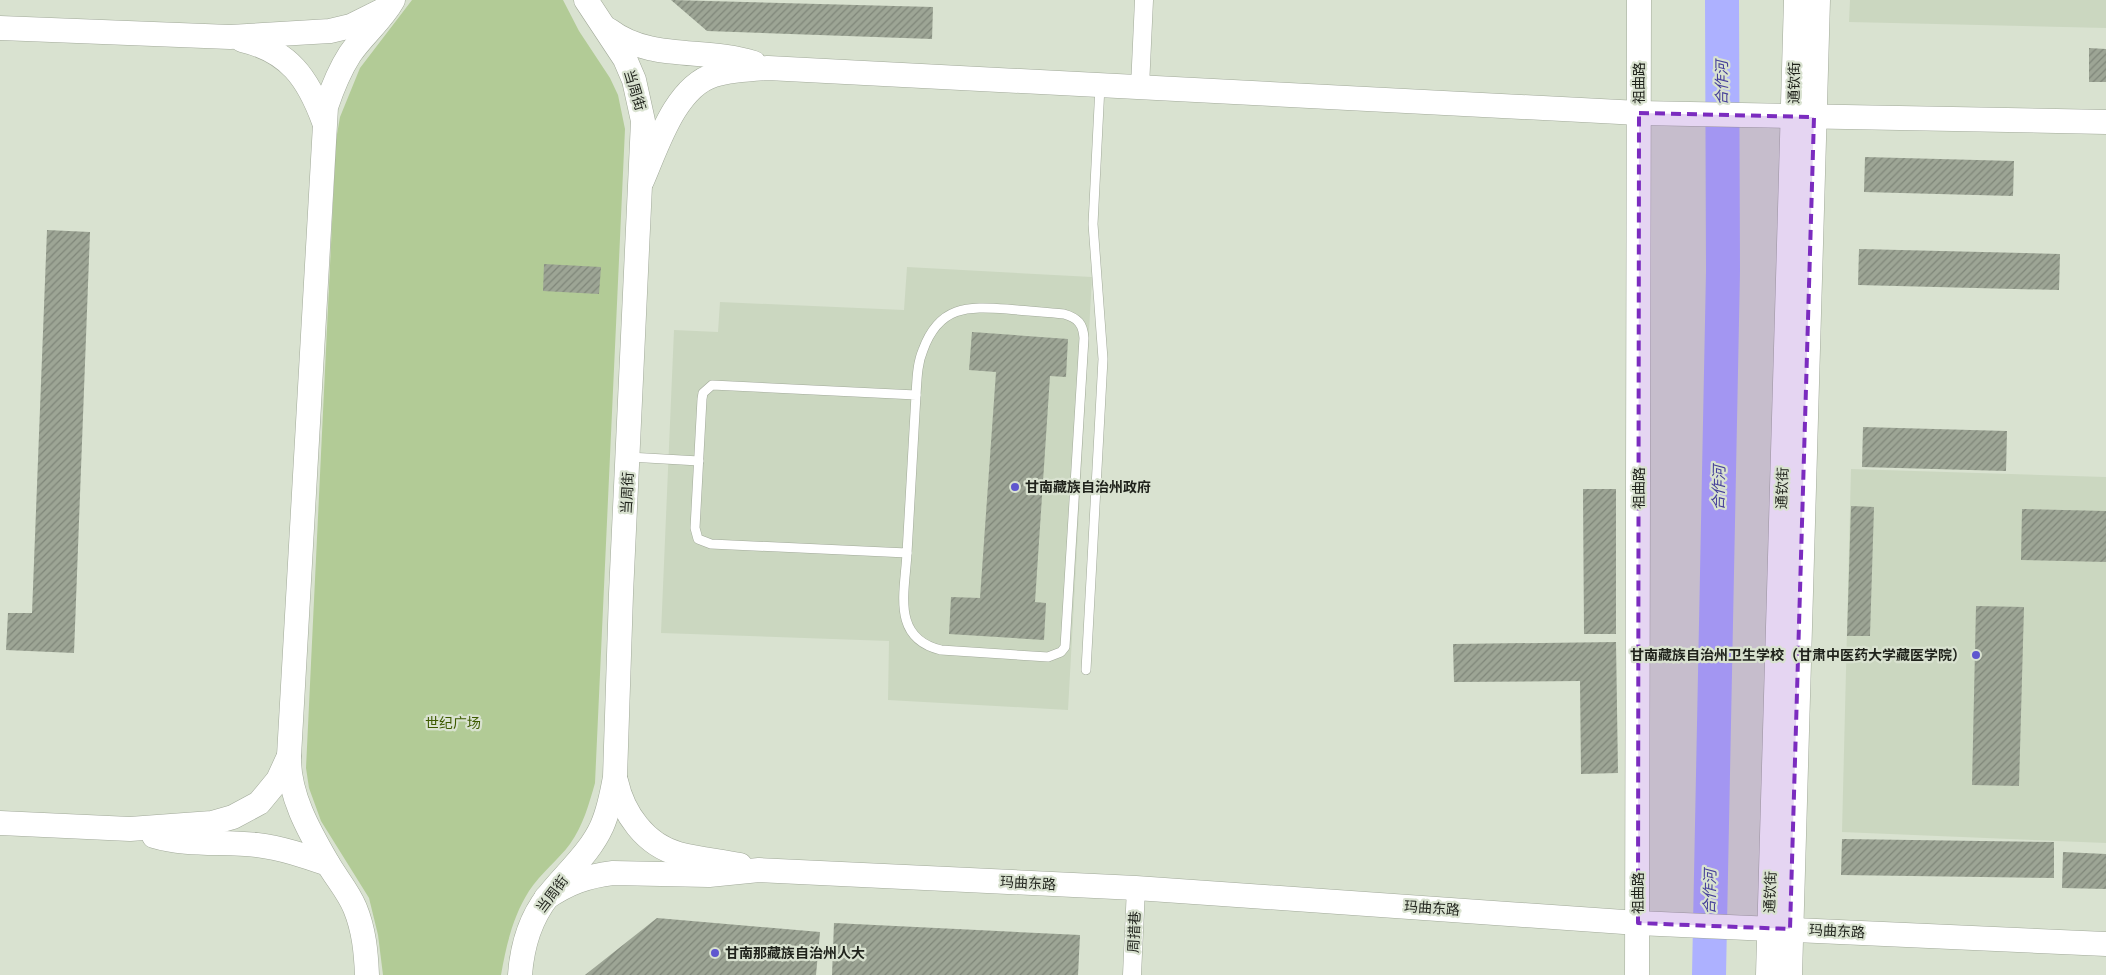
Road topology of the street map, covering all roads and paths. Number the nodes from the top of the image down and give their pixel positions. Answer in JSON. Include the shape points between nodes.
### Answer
{"nodes":[{"id":1,"x":586,"y":0,"type":"edge"},
{"id":2,"x":1144,"y":0,"type":"edge"},
{"id":3,"x":1640,"y":0,"type":"edge"},
{"id":4,"x":1796,"y":0,"type":"edge"},
{"id":5,"x":1818,"y":0,"type":"edge"},
{"id":6,"x":392,"y":2,"type":"edge"},
{"id":7,"x":598,"y":21,"type":"junction"},
{"id":8,"x":0,"y":28,"type":"edge"},
{"id":9,"x":230,"y":38,"type":"junction"},
{"id":10,"x":768,"y":68,"type":"junction"},
{"id":11,"x":1100,"y":85,"type":"junction"},
{"id":12,"x":1140,"y":87,"type":"junction"},
{"id":13,"x":1639,"y":113,"type":"junction"},
{"id":14,"x":1804,"y":117,"type":"junction"},
{"id":15,"x":324,"y":122,"type":"junction"},
{"id":16,"x":2106,"y":122,"type":"edge"},
{"id":17,"x":642,"y":182,"type":"junction"},
{"id":18,"x":916,"y":395,"type":"junction"},
{"id":19,"x":629,"y":458,"type":"junction"},
{"id":20,"x":698,"y":460,"type":"junction"},
{"id":21,"x":906,"y":553,"type":"junction"},
{"id":22,"x":1086,"y":670,"type":"dead end"},
{"id":23,"x":289,"y":756,"type":"junction"},
{"id":24,"x":615,"y":777,"type":"junction"},
{"id":25,"x":0,"y":823,"type":"edge"},
{"id":26,"x":130,"y":829,"type":"junction"},
{"id":27,"x":328,"y":864,"type":"junction"},
{"id":28,"x":759,"y":870,"type":"junction"},
{"id":29,"x":1136,"y":888,"type":"junction"},
{"id":30,"x":546,"y":898,"type":"junction"},
{"id":31,"x":1647,"y":923,"type":"junction"},
{"id":32,"x":1769,"y":928,"type":"junction"},
{"id":33,"x":2106,"y":944,"type":"edge"},
{"id":34,"x":367,"y":975,"type":"edge"},
{"id":35,"x":520,"y":975,"type":"edge"},
{"id":36,"x":1132,"y":975,"type":"edge"},
{"id":37,"x":1637,"y":975,"type":"edge"},
{"id":38,"x":1768,"y":975,"type":"edge"},
{"id":39,"x":1790,"y":975,"type":"edge"}],
"edges":[{"from":1,"to":7,"type":"street","name":"当周街"},
{"from":2,"to":12,"type":"street"},
{"from":3,"to":13,"type":"street","name":"祖曲路"},
{"from":4,"to":14,"type":"street","name":"通钦街"},
{"from":5,"to":14,"type":"street"},
{"from":6,"to":9,"type":"street","via":[[373,16],[330,31]]},
{"from":6,"to":15,"type":"street","via":[[350,53],[326,107]]},
{"from":7,"to":10,"type":"street","via":[[621,39],[646,49],[736,58]]},
{"from":7,"to":17,"type":"street","name":"当周街","via":[[625,59],[640,99]]},
{"from":8,"to":9,"type":"street"},
{"from":9,"to":15,"type":"street","via":[[269,48],[285,58],[305,80]]},
{"from":10,"to":11,"type":"street"},
{"from":10,"to":17,"type":"street","via":[[738,70],[696,84],[665,128]]},
{"from":11,"to":12,"type":"street"},
{"from":11,"to":22,"type":"lane","via":[[1093,224],[1103,359]]},
{"from":12,"to":13,"type":"street"},
{"from":13,"to":14,"type":"street"},
{"from":13,"to":31,"type":"street","name":"祖曲路"},
{"from":14,"to":16,"type":"street"},
{"from":14,"to":32,"type":"street","name":"通钦街"},
{"from":15,"to":23,"type":"street"},
{"from":17,"to":19,"type":"street","name":"当周街"},
{"from":18,"to":20,"type":"lane","via":[[712,386],[702,392]]},
{"from":18,"to":21,"type":"lane"},
{"from":18,"to":21,"type":"lane","via":[[920,360],[927,341],[942,320],[959,310],[975,307],[1064,314],[1080,322],[1084,338],[1065,647],[1048,657],[941,650],[924,644],[908,628],[904,617]]},
{"from":19,"to":20,"type":"lane"},
{"from":19,"to":24,"type":"street","name":"当周街"},
{"from":20,"to":21,"type":"lane","via":[[695,528],[698,539],[704,542]]},
{"from":23,"to":26,"type":"street","via":[[269,792],[245,812],[212,823]]},
{"from":23,"to":27,"type":"street","via":[[292,787],[302,815]]},
{"from":24,"to":28,"type":"street","via":[[621,802],[630,818],[653,841],[677,854]]},
{"from":24,"to":30,"type":"street","name":"当周街","via":[[611,802],[602,826],[583,856]]},
{"from":25,"to":26,"type":"street"},
{"from":26,"to":27,"type":"street","via":[[172,839],[257,845],[291,851]]},
{"from":27,"to":34,"type":"street","via":[[357,913]]},
{"from":28,"to":29,"type":"street","name":"玛曲东路"},
{"from":28,"to":30,"type":"street","via":[[709,875],[597,875],[564,886]]},
{"from":29,"to":31,"type":"street","name":"玛曲东路"},
{"from":29,"to":36,"type":"street","name":"周措巷"},
{"from":30,"to":35,"type":"street","name":"当周街","via":[[528,933]]},
{"from":31,"to":32,"type":"street","name":"玛曲东路"},
{"from":31,"to":37,"type":"street","name":"祖曲路"},
{"from":32,"to":33,"type":"street","name":"玛曲东路"},
{"from":32,"to":38,"type":"street","name":"通钦街"},
{"from":32,"to":39,"type":"street"}]}
